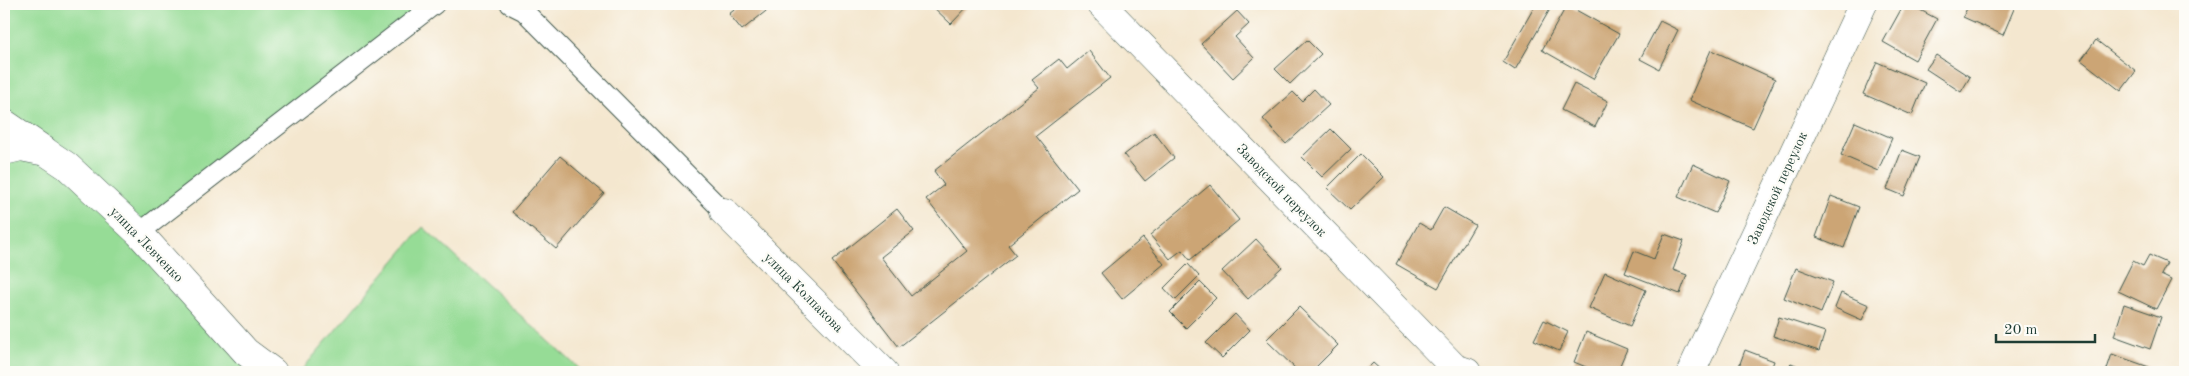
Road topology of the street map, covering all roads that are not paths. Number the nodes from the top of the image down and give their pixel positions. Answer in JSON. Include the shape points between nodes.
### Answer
{"nodes":[{"id":1,"x":435,"y":4,"type":"edge"},
{"id":2,"x":510,"y":4,"type":"edge"},
{"id":3,"x":1101,"y":4,"type":"edge"},
{"id":4,"x":1863,"y":4,"type":"edge"},
{"id":5,"x":4,"y":122,"type":"edge"},
{"id":6,"x":4,"y":151,"type":"edge"},
{"id":7,"x":46,"y":152,"type":"junction"},
{"id":8,"x":724,"y":212,"type":"joint"},
{"id":9,"x":139,"y":233,"type":"junction"},
{"id":10,"x":273,"y":372,"type":"edge"},
{"id":11,"x":884,"y":372,"type":"edge"},
{"id":12,"x":1467,"y":372,"type":"edge"},
{"id":13,"x":1691,"y":372,"type":"edge"}],
"edges":[{"from":1,"to":9,"type":"lane"},
{"from":2,"to":8,"type":"lane","via":[[524,11]]},
{"from":3,"to":12,"type":"street","name":"Заводской переулок","via":[[1455,368]]},
{"from":4,"to":13,"type":"street","name":"Заводской переулок"},
{"from":5,"to":7,"type":"street"},
{"from":6,"to":7,"type":"street","name":"улица Левченко","via":[[21,147]]},
{"from":7,"to":9,"type":"street","name":"улица Левченко","via":[[83,180]]},
{"from":8,"to":11,"type":"street","name":"улица Колпакова"},
{"from":9,"to":10,"type":"street","name":"улица Левченко","via":[[246,352]]}]}
